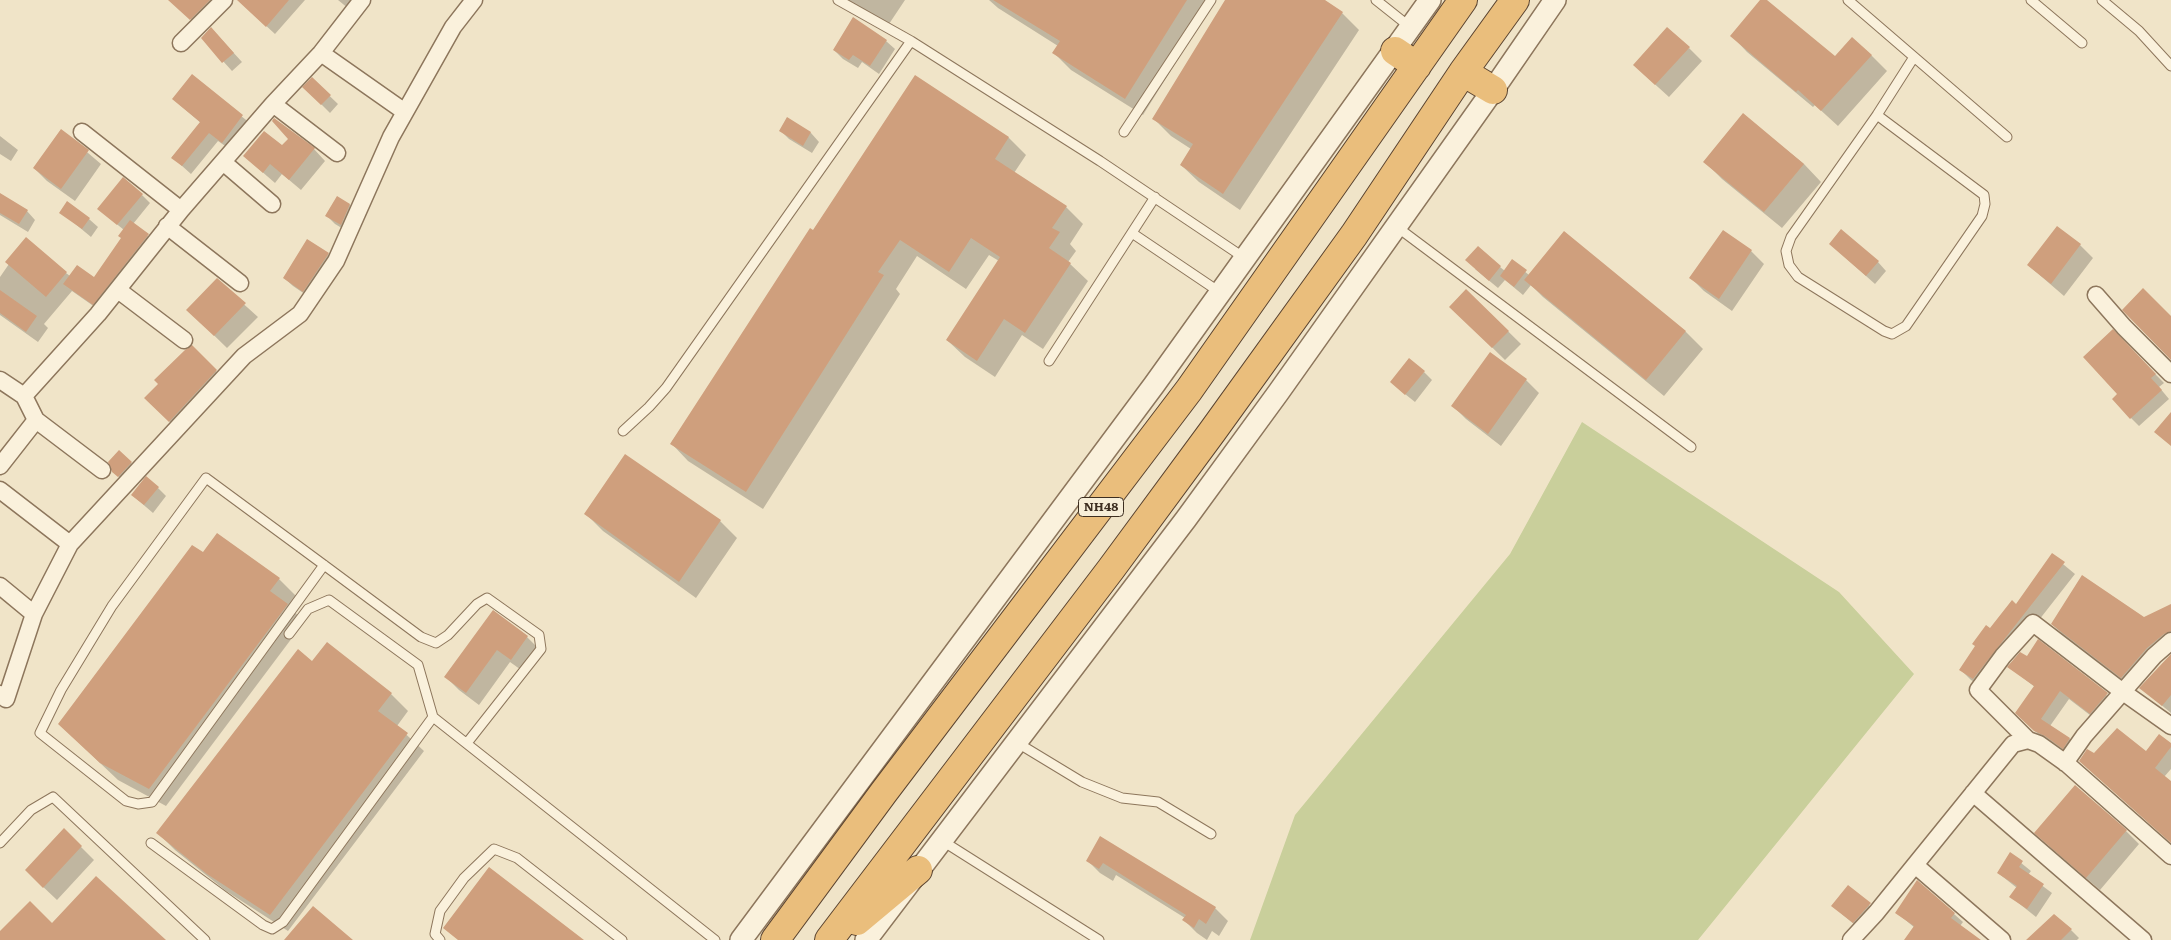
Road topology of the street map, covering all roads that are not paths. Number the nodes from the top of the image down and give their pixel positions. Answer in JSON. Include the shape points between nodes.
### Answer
{"nodes":[{"id":1,"x":224,"y":0,"type":"edge"},
{"id":2,"x":362,"y":0,"type":"edge"},
{"id":3,"x":474,"y":0,"type":"edge"},
{"id":4,"x":838,"y":0,"type":"edge"},
{"id":5,"x":1211,"y":0,"type":"edge"},
{"id":6,"x":1376,"y":0,"type":"edge"},
{"id":7,"x":1430,"y":0,"type":"edge"},
{"id":8,"x":1463,"y":0,"type":"edge"},
{"id":9,"x":1515,"y":0,"type":"edge"},
{"id":10,"x":1555,"y":0,"type":"edge"},
{"id":11,"x":1848,"y":0,"type":"edge"},
{"id":12,"x":2031,"y":0,"type":"edge"},
{"id":13,"x":2102,"y":0,"type":"edge"},
{"id":14,"x":1410,"y":28,"type":"junction"},
{"id":15,"x":911,"y":41,"type":"junction"},
{"id":16,"x":2082,"y":43,"type":"dead end"},
{"id":17,"x":181,"y":44,"type":"dead end"},
{"id":18,"x":1395,"y":50,"type":"junction"},
{"id":19,"x":321,"y":53,"type":"junction"},
{"id":20,"x":1914,"y":57,"type":"junction"},
{"id":21,"x":1417,"y":66,"type":"junction"},
{"id":22,"x":2171,"y":66,"type":"edge"},
{"id":23,"x":1463,"y":72,"type":"junction"},
{"id":24,"x":1493,"y":90,"type":"junction"},
{"id":25,"x":273,"y":104,"type":"junction"},
{"id":26,"x":406,"y":112,"type":"junction"},
{"id":27,"x":1877,"y":115,"type":"junction"},
{"id":28,"x":82,"y":132,"type":"dead end"},
{"id":29,"x":1124,"y":132,"type":"dead end"},
{"id":30,"x":2007,"y":137,"type":"dead end"},
{"id":31,"x":336,"y":153,"type":"dead end"},
{"id":32,"x":223,"y":162,"type":"junction"},
{"id":33,"x":1155,"y":197,"type":"junction"},
{"id":34,"x":272,"y":204,"type":"dead end"},
{"id":35,"x":181,"y":210,"type":"junction"},
{"id":36,"x":168,"y":226,"type":"junction"},
{"id":37,"x":1396,"y":226,"type":"junction"},
{"id":38,"x":1132,"y":233,"type":"junction"},
{"id":39,"x":1246,"y":259,"type":"junction"},
{"id":40,"x":240,"y":283,"type":"dead end"},
{"id":41,"x":118,"y":290,"type":"junction"},
{"id":42,"x":1221,"y":293,"type":"junction"},
{"id":43,"x":2096,"y":295,"type":"dead end"},
{"id":44,"x":184,"y":340,"type":"dead end"},
{"id":45,"x":1048,"y":361,"type":"dead end"},
{"id":46,"x":2171,"y":374,"type":"edge"},
{"id":47,"x":0,"y":380,"type":"edge"},
{"id":48,"x":24,"y":396,"type":"junction"},
{"id":49,"x":36,"y":420,"type":"junction"},
{"id":50,"x":623,"y":431,"type":"dead end"},
{"id":51,"x":1691,"y":447,"type":"dead end"},
{"id":52,"x":0,"y":466,"type":"edge"},
{"id":53,"x":102,"y":470,"type":"dead end"},
{"id":54,"x":0,"y":490,"type":"edge"},
{"id":55,"x":70,"y":544,"type":"junction"},
{"id":56,"x":324,"y":565,"type":"junction"},
{"id":57,"x":0,"y":586,"type":"edge"},
{"id":58,"x":34,"y":614,"type":"junction"},
{"id":59,"x":289,"y":634,"type":"dead end"},
{"id":60,"x":2171,"y":641,"type":"edge"},
{"id":61,"x":2123,"y":692,"type":"junction"},
{"id":62,"x":2,"y":701,"type":"edge"},
{"id":63,"x":433,"y":717,"type":"junction"},
{"id":64,"x":2171,"y":726,"type":"edge"},
{"id":65,"x":2028,"y":740,"type":"junction"},
{"id":66,"x":1016,"y":742,"type":"junction"},
{"id":67,"x":468,"y":743,"type":"junction"},
{"id":68,"x":2065,"y":763,"type":"junction"},
{"id":69,"x":1972,"y":793,"type":"junction"},
{"id":70,"x":1211,"y":834,"type":"dead end"},
{"id":71,"x":940,"y":840,"type":"junction"},
{"id":72,"x":151,"y":842,"type":"dead end"},
{"id":73,"x":0,"y":843,"type":"edge"},
{"id":74,"x":2171,"y":856,"type":"edge"},
{"id":75,"x":1915,"y":865,"type":"junction"},
{"id":76,"x":918,"y":870,"type":"junction"},
{"id":77,"x":205,"y":940,"type":"edge"},
{"id":78,"x":440,"y":940,"type":"edge"},
{"id":79,"x":622,"y":940,"type":"edge"},
{"id":80,"x":715,"y":940,"type":"edge"},
{"id":81,"x":741,"y":940,"type":"edge"},
{"id":82,"x":775,"y":940,"type":"edge"},
{"id":83,"x":829,"y":940,"type":"edge"},
{"id":84,"x":837,"y":940,"type":"edge"},
{"id":85,"x":866,"y":940,"type":"edge"},
{"id":86,"x":1099,"y":940,"type":"edge"},
{"id":87,"x":1851,"y":940,"type":"edge"},
{"id":88,"x":2002,"y":940,"type":"edge"},
{"id":89,"x":2143,"y":940,"type":"edge"}],
"edges":[{"from":1,"to":17,"type":"street"},
{"from":2,"to":19,"type":"street"},
{"from":3,"to":26,"type":"street","via":[[453,27]]},
{"from":4,"to":15,"type":"lane"},
{"from":5,"to":29,"type":"lane"},
{"from":6,"to":14,"type":"lane"},
{"from":7,"to":14,"type":"street"},
{"from":8,"to":21,"type":"highway","number":"NH48"},
{"from":9,"to":23,"type":"highway"},
{"from":10,"to":24,"type":"street"},
{"from":11,"to":20,"type":"lane"},
{"from":12,"to":16,"type":"lane"},
{"from":13,"to":22,"type":"lane","via":[[2139,31]]},
{"from":14,"to":18,"type":"street"},
{"from":15,"to":33,"type":"lane"},
{"from":15,"to":50,"type":"lane","via":[[666,388]]},
{"from":18,"to":21,"type":"highway"},
{"from":18,"to":39,"type":"street"},
{"from":19,"to":25,"type":"street"},
{"from":19,"to":26,"type":"street"},
{"from":20,"to":27,"type":"lane"},
{"from":20,"to":30,"type":"lane"},
{"from":21,"to":82,"type":"highway","number":"NH48","via":[[1189,390]]},
{"from":23,"to":24,"type":"highway"},
{"from":23,"to":83,"type":"highway","via":[[1354,235],[1212,432]]},
{"from":24,"to":37,"type":"street"},
{"from":25,"to":31,"type":"street"},
{"from":25,"to":32,"type":"street"},
{"from":26,"to":55,"type":"street","via":[[391,137],[336,261],[300,314],[244,356]]},
{"from":27,"to":27,"type":"lane","via":[[1984,194],[1985,204],[1982,216],[1906,326],[1892,334],[1798,277],[1789,265],[1786,251],[1791,237]]},
{"from":28,"to":35,"type":"street"},
{"from":32,"to":34,"type":"street"},
{"from":32,"to":35,"type":"street"},
{"from":33,"to":38,"type":"lane"},
{"from":33,"to":39,"type":"lane"},
{"from":35,"to":36,"type":"street"},
{"from":36,"to":40,"type":"street"},
{"from":36,"to":41,"type":"street"},
{"from":37,"to":51,"type":"lane"},
{"from":37,"to":66,"type":"street","via":[[1192,511]]},
{"from":38,"to":42,"type":"lane"},
{"from":38,"to":45,"type":"lane"},
{"from":39,"to":42,"type":"street"},
{"from":41,"to":44,"type":"street"},
{"from":41,"to":48,"type":"street"},
{"from":42,"to":81,"type":"street"},
{"from":43,"to":46,"type":"street"},
{"from":47,"to":48,"type":"street"},
{"from":48,"to":49,"type":"street"},
{"from":49,"to":52,"type":"street"},
{"from":49,"to":53,"type":"street"},
{"from":54,"to":55,"type":"street"},
{"from":55,"to":58,"type":"street"},
{"from":56,"to":56,"type":"lane","via":[[152,802],[138,804],[126,801],[40,733],[61,690],[112,606],[206,478]]},
{"from":56,"to":67,"type":"lane","via":[[421,637],[436,643],[487,598],[539,635],[541,649]]},
{"from":57,"to":58,"type":"street"},
{"from":58,"to":62,"type":"street"},
{"from":59,"to":63,"type":"lane","via":[[308,609],[329,600],[418,666]]},
{"from":60,"to":61,"type":"street"},
{"from":61,"to":64,"type":"street"},
{"from":61,"to":65,"type":"street","via":[[2033,623],[1978,690]]},
{"from":61,"to":68,"type":"street"},
{"from":63,"to":67,"type":"lane"},
{"from":63,"to":72,"type":"lane","via":[[283,922],[272,929]]},
{"from":65,"to":68,"type":"street"},
{"from":65,"to":69,"type":"street","via":[[2013,744]]},
{"from":66,"to":70,"type":"lane","via":[[1082,782],[1122,798],[1158,802]]},
{"from":66,"to":71,"type":"street"},
{"from":67,"to":80,"type":"lane"},
{"from":68,"to":74,"type":"street"},
{"from":69,"to":75,"type":"street"},
{"from":69,"to":89,"type":"street"},
{"from":71,"to":76,"type":"street"},
{"from":71,"to":86,"type":"lane"},
{"from":73,"to":77,"type":"lane","via":[[31,810],[53,797]]},
{"from":75,"to":87,"type":"street"},
{"from":75,"to":88,"type":"street"},
{"from":76,"to":84,"type":"highway"},
{"from":76,"to":85,"type":"street"},
{"from":78,"to":79,"type":"lane","via":[[435,934],[440,910],[464,878],[494,849],[517,858]]}]}
